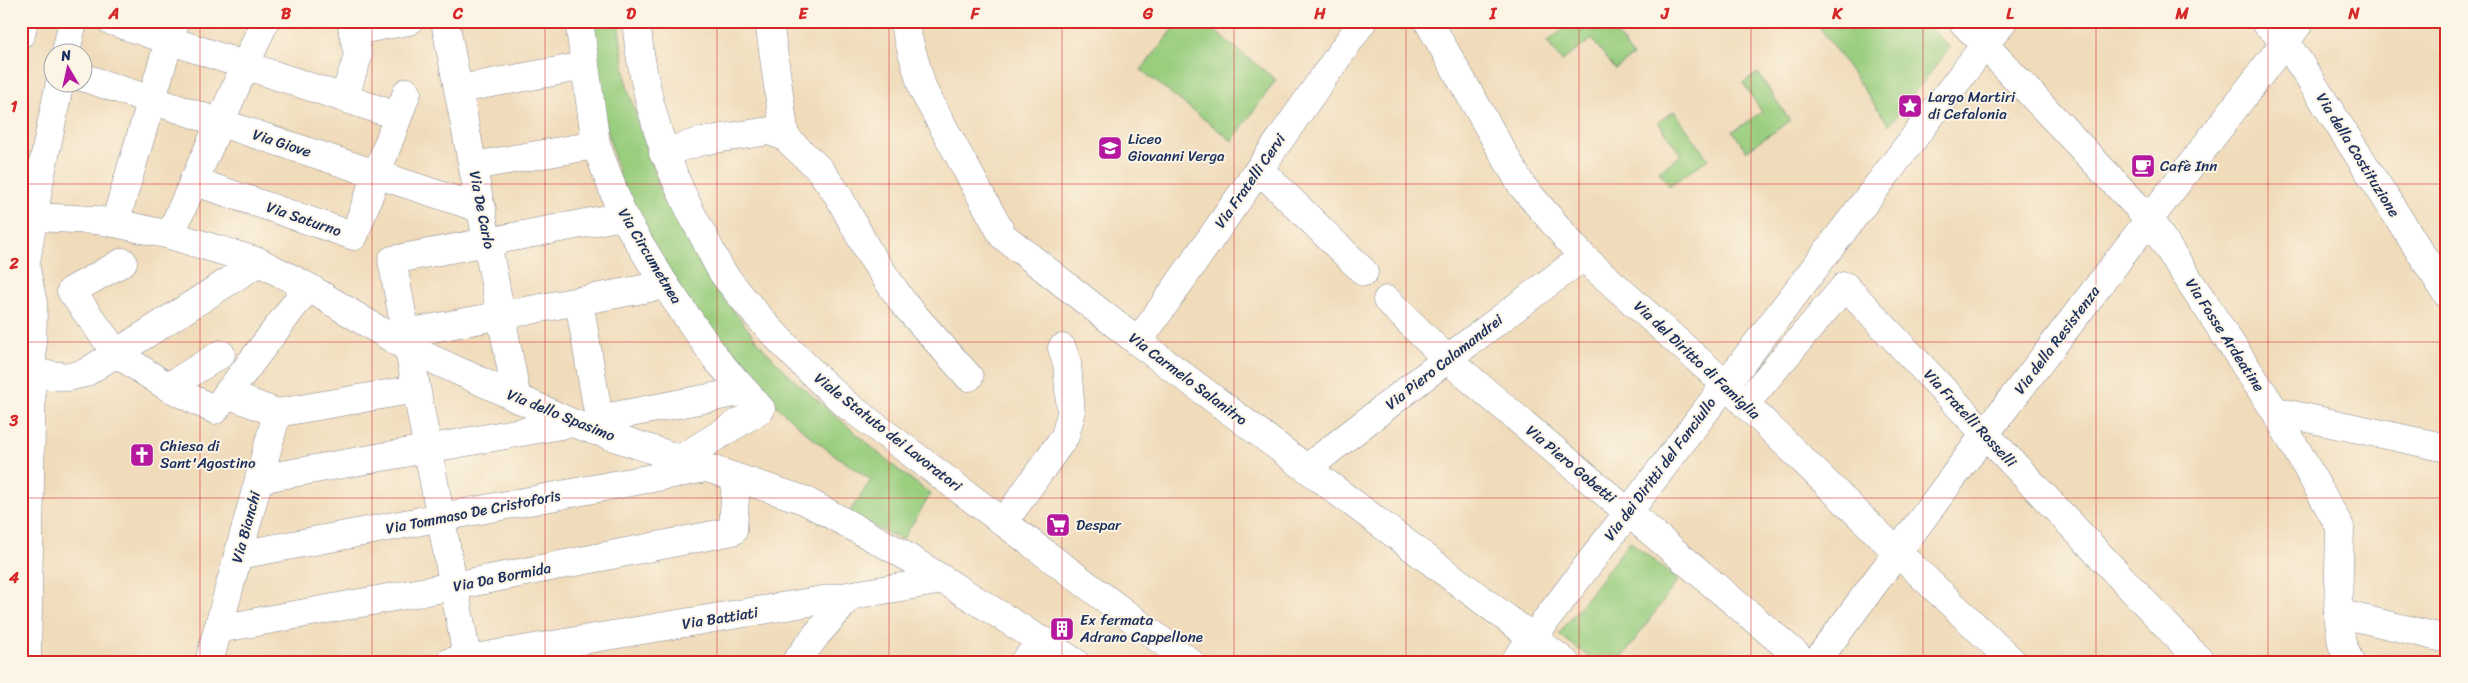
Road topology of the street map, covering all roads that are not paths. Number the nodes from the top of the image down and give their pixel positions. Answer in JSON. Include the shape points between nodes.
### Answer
{"nodes":[{"id":1,"x":24,"y":21,"type":"edge"},
{"id":2,"x":73,"y":21,"type":"edge"},
{"id":3,"x":111,"y":21,"type":"edge"},
{"id":4,"x":265,"y":21,"type":"edge"},
{"id":5,"x":409,"y":21,"type":"edge"},
{"id":6,"x":446,"y":21,"type":"edge"},
{"id":7,"x":579,"y":21,"type":"edge"},
{"id":8,"x":636,"y":21,"type":"edge"},
{"id":9,"x":769,"y":21,"type":"edge"},
{"id":10,"x":903,"y":21,"type":"edge"},
{"id":11,"x":1363,"y":21,"type":"edge"},
{"id":12,"x":1428,"y":21,"type":"edge"},
{"id":13,"x":1962,"y":21,"type":"edge"},
{"id":14,"x":2264,"y":21,"type":"edge"},
{"id":15,"x":352,"y":26,"type":"edge"},
{"id":16,"x":173,"y":31,"type":"edge"},
{"id":17,"x":2294,"y":31,"type":"edge"},
{"id":18,"x":21,"y":34,"type":"edge"},
{"id":19,"x":1995,"y":38,"type":"edge"},
{"id":20,"x":68,"y":42,"type":"edge"},
{"id":21,"x":245,"y":66,"type":"junction"},
{"id":22,"x":584,"y":66,"type":"junction"},
{"id":23,"x":92,"y":80,"type":"edge"},
{"id":24,"x":459,"y":89,"type":"junction"},
{"id":25,"x":58,"y":92,"type":"edge"},
{"id":26,"x":344,"y":98,"type":"junction"},
{"id":27,"x":152,"y":100,"type":"junction"},
{"id":28,"x":220,"y":122,"type":"junction"},
{"id":29,"x":785,"y":137,"type":"junction"},
{"id":30,"x":596,"y":145,"type":"junction"},
{"id":31,"x":663,"y":153,"type":"junction"},
{"id":32,"x":473,"y":166,"type":"junction"},
{"id":33,"x":1259,"y":169,"type":"junction"},
{"id":34,"x":377,"y":174,"type":"junction"},
{"id":35,"x":194,"y":182,"type":"junction"},
{"id":36,"x":482,"y":209,"type":"junction"},
{"id":37,"x":117,"y":215,"type":"junction"},
{"id":38,"x":622,"y":216,"type":"junction"},
{"id":39,"x":34,"y":218,"type":"junction"},
{"id":40,"x":2149,"y":219,"type":"junction"},
{"id":41,"x":176,"y":233,"type":"junction"},
{"id":42,"x":488,"y":241,"type":"junction"},
{"id":43,"x":1583,"y":257,"type":"junction"},
{"id":44,"x":123,"y":262,"type":"dead end"},
{"id":45,"x":259,"y":262,"type":"junction"},
{"id":46,"x":1364,"y":272,"type":"dead end"},
{"id":47,"x":23,"y":273,"type":"edge"},
{"id":48,"x":664,"y":285,"type":"junction"},
{"id":49,"x":308,"y":287,"type":"junction"},
{"id":50,"x":2447,"y":294,"type":"edge"},
{"id":51,"x":1387,"y":300,"type":"dead end"},
{"id":52,"x":579,"y":301,"type":"junction"},
{"id":53,"x":501,"y":315,"type":"junction"},
{"id":54,"x":401,"y":339,"type":"junction"},
{"id":55,"x":1138,"y":342,"type":"junction"},
{"id":56,"x":1062,"y":348,"type":"dead end"},
{"id":57,"x":116,"y":353,"type":"junction"},
{"id":58,"x":221,"y":354,"type":"dead end"},
{"id":59,"x":1447,"y":359,"type":"junction"},
{"id":60,"x":32,"y":373,"type":"junction"},
{"id":61,"x":969,"y":377,"type":"dead end"},
{"id":62,"x":1725,"y":384,"type":"junction"},
{"id":63,"x":168,"y":387,"type":"junction"},
{"id":64,"x":416,"y":389,"type":"junction"},
{"id":65,"x":227,"y":394,"type":"junction"},
{"id":66,"x":517,"y":399,"type":"junction"},
{"id":67,"x":753,"y":400,"type":"junction"},
{"id":68,"x":1745,"y":404,"type":"junction"},
{"id":69,"x":2275,"y":411,"type":"junction"},
{"id":70,"x":277,"y":413,"type":"junction"},
{"id":71,"x":589,"y":424,"type":"junction"},
{"id":72,"x":1985,"y":434,"type":"junction"},
{"id":73,"x":2447,"y":448,"type":"edge"},
{"id":74,"x":428,"y":449,"type":"junction"},
{"id":75,"x":680,"y":459,"type":"junction"},
{"id":76,"x":707,"y":468,"type":"junction"},
{"id":77,"x":1307,"y":468,"type":"junction"},
{"id":78,"x":26,"y":472,"type":"edge"},
{"id":79,"x":259,"y":479,"type":"junction"},
{"id":80,"x":736,"y":479,"type":"junction"},
{"id":81,"x":1628,"y":512,"type":"junction"},
{"id":82,"x":441,"y":518,"type":"junction"},
{"id":83,"x":1004,"y":522,"type":"junction"},
{"id":84,"x":1898,"y":553,"type":"junction"},
{"id":85,"x":238,"y":555,"type":"junction"},
{"id":86,"x":944,"y":580,"type":"junction"},
{"id":87,"x":454,"y":586,"type":"junction"},
{"id":88,"x":850,"y":597,"type":"junction"},
{"id":89,"x":2338,"y":613,"type":"junction"},
{"id":90,"x":218,"y":629,"type":"junction"},
{"id":91,"x":1532,"y":638,"type":"junction"},
{"id":92,"x":2447,"y":639,"type":"edge"},
{"id":93,"x":1043,"y":641,"type":"junction"},
{"id":94,"x":462,"y":661,"type":"edge"},
{"id":95,"x":28,"y":662,"type":"edge"},
{"id":96,"x":209,"y":662,"type":"edge"},
{"id":97,"x":796,"y":662,"type":"edge"},
{"id":98,"x":1024,"y":662,"type":"edge"},
{"id":99,"x":1075,"y":662,"type":"edge"},
{"id":100,"x":1190,"y":662,"type":"edge"},
{"id":101,"x":1514,"y":662,"type":"edge"},
{"id":102,"x":1565,"y":662,"type":"edge"},
{"id":103,"x":1805,"y":662,"type":"edge"},
{"id":104,"x":1816,"y":662,"type":"edge"},
{"id":105,"x":2014,"y":662,"type":"edge"},
{"id":106,"x":2201,"y":662,"type":"edge"},
{"id":107,"x":2350,"y":662,"type":"edge"}],
"edges":[{"from":1,"to":18,"type":"street"},
{"from":2,"to":20,"type":"street"},
{"from":3,"to":16,"type":"street"},
{"from":4,"to":21,"type":"street"},
{"from":5,"to":15,"type":"street"},
{"from":6,"to":24,"type":"street","name":"Via De Carlo"},
{"from":7,"to":22,"type":"street","name":"Via Circumetnea"},
{"from":8,"to":31,"type":"street","name":"Viale Statuto dei Lavoratori","via":[[639,61]]},
{"from":9,"to":29,"type":"street"},
{"from":10,"to":55,"type":"street","name":"Via Carmelo Salanitro","via":[[923,90],[1003,236]]},
{"from":11,"to":33,"type":"street","name":"Via Fratelli Cervi"},
{"from":12,"to":43,"type":"street","name":"Via del Diritto di Famiglia","via":[[1522,186]]},
{"from":13,"to":19,"type":"street","name":"Via Fosse Ardeatine"},
{"from":14,"to":17,"type":"street","name":"Via della Costituzione"},
{"from":15,"to":26,"type":"street","via":[[358,56]]},
{"from":16,"to":21,"type":"street"},
{"from":16,"to":27,"type":"street"},
{"from":17,"to":40,"type":"street","name":"Via della Resistenza"},
{"from":17,"to":50,"type":"street","name":"Via della Costituzione"},
{"from":19,"to":40,"type":"street","name":"Via Fosse Ardeatine"},
{"from":19,"to":62,"type":"street","name":"Via dei Diritti del Fanciullo","via":[[1898,158]]},
{"from":21,"to":26,"type":"street"},
{"from":21,"to":28,"type":"street"},
{"from":22,"to":24,"type":"street"},
{"from":22,"to":30,"type":"street","name":"Via Circumetnea"},
{"from":23,"to":27,"type":"street","name":"Via Giove"},
{"from":24,"to":32,"type":"street","name":"Via De Carlo"},
{"from":25,"to":39,"type":"street"},
{"from":26,"to":34,"type":"street","name":"Via Saturno","via":[[403,104]]},
{"from":27,"to":28,"type":"street","name":"Via Giove"},
{"from":27,"to":37,"type":"street"},
{"from":28,"to":34,"type":"street","name":"Via Giove"},
{"from":28,"to":35,"type":"street"},
{"from":29,"to":31,"type":"street","via":[[769,131],[702,141]]},
{"from":29,"to":61,"type":"street","via":[[820,170],[838,195],[869,253],[904,304]]},
{"from":30,"to":32,"type":"street"},
{"from":30,"to":38,"type":"street","name":"Via Circumetnea"},
{"from":31,"to":83,"type":"street","name":"Viale Statuto dei Lavoratori","via":[[692,218],[725,275],[800,362],[847,405]]},
{"from":32,"to":36,"type":"street","name":"Via De Carlo"},
{"from":33,"to":46,"type":"street"},
{"from":33,"to":55,"type":"street","name":"Via Fratelli Cervi"},
{"from":34,"to":35,"type":"street","name":"Via Saturno","via":[[354,236]]},
{"from":34,"to":36,"type":"street","name":"Via Giove"},
{"from":35,"to":41,"type":"street"},
{"from":36,"to":42,"type":"street","name":"Via De Carlo"},
{"from":37,"to":39,"type":"street","name":"Via dello Spasimo","via":[[95,220]]},
{"from":37,"to":41,"type":"street","name":"Via dello Spasimo"},
{"from":38,"to":42,"type":"street"},
{"from":38,"to":48,"type":"street","name":"Via Circumetnea"},
{"from":39,"to":47,"type":"street"},
{"from":40,"to":69,"type":"street","name":"Via Fosse Ardeatine"},
{"from":40,"to":72,"type":"street","name":"Via della Resistenza"},
{"from":41,"to":45,"type":"street","name":"Via dello Spasimo"},
{"from":42,"to":53,"type":"street","name":"Via De Carlo"},
{"from":42,"to":54,"type":"street","via":[[392,260]]},
{"from":43,"to":59,"type":"street","name":"Via Piero Calamandrei"},
{"from":43,"to":62,"type":"street","name":"Via del Diritto di Famiglia"},
{"from":44,"to":57,"type":"street","via":[[71,291]]},
{"from":45,"to":49,"type":"street","name":"Via dello Spasimo"},
{"from":45,"to":57,"type":"street"},
{"from":47,"to":60,"type":"street","via":[[34,303]]},
{"from":48,"to":52,"type":"street"},
{"from":48,"to":67,"type":"street","name":"Via Circumetnea","via":[[718,360]]},
{"from":49,"to":54,"type":"street","name":"Via dello Spasimo"},
{"from":49,"to":65,"type":"street"},
{"from":51,"to":59,"type":"street","name":"Via Piero Gobetti"},
{"from":52,"to":53,"type":"street"},
{"from":52,"to":71,"type":"street"},
{"from":53,"to":54,"type":"street"},
{"from":53,"to":66,"type":"street","name":"Via De Carlo"},
{"from":54,"to":64,"type":"street"},
{"from":54,"to":66,"type":"street","name":"Via dello Spasimo"},
{"from":55,"to":77,"type":"street","name":"Via Carmelo Salanitro"},
{"from":56,"to":83,"type":"street","via":[[1068,363],[1072,414],[1065,436]]},
{"from":57,"to":60,"type":"street","via":[[85,373],[69,377]]},
{"from":57,"to":63,"type":"street"},
{"from":58,"to":63,"type":"street"},
{"from":59,"to":77,"type":"street","name":"Via Piero Calamandrei"},
{"from":59,"to":81,"type":"street","name":"Via Piero Gobetti"},
{"from":60,"to":78,"type":"street"},
{"from":62,"to":68,"type":"street","name":"Via del Diritto di Famiglia"},
{"from":62,"to":81,"type":"street","name":"Via dei Diritti del Fanciullo"},
{"from":63,"to":65,"type":"street","via":[[215,410]]},
{"from":64,"to":70,"type":"street"},
{"from":64,"to":74,"type":"street"},
{"from":65,"to":70,"type":"street"},
{"from":66,"to":71,"type":"street","name":"Via dello Spasimo"},
{"from":67,"to":71,"type":"street"},
{"from":67,"to":75,"type":"street"},
{"from":68,"to":72,"type":"street","name":"Via Fratelli Rosselli","via":[[1845,286]]},
{"from":68,"to":84,"type":"street","name":"Via del Diritto di Famiglia"},
{"from":69,"to":73,"type":"street"},
{"from":69,"to":89,"type":"street","name":"Via Fosse Ardeatine","via":[[2340,527]]},
{"from":70,"to":79,"type":"street","name":"Via Bianchi"},
{"from":71,"to":74,"type":"street"},
{"from":71,"to":75,"type":"street","name":"Via dello Spasimo"},
{"from":72,"to":84,"type":"street","name":"Via della Resistenza"},
{"from":72,"to":106,"type":"street","name":"Via Fratelli Rosselli"},
{"from":74,"to":79,"type":"street"},
{"from":74,"to":82,"type":"street"},
{"from":75,"to":76,"type":"street","name":"Via dello Spasimo"},
{"from":76,"to":80,"type":"street","name":"Via dello Spasimo"},
{"from":76,"to":82,"type":"street","name":"Via Tommaso De Cristoforis"},
{"from":77,"to":91,"type":"street","name":"Via Carmelo Salanitro"},
{"from":78,"to":95,"type":"street"},
{"from":79,"to":85,"type":"street","name":"Via Bianchi"},
{"from":80,"to":86,"type":"street","name":"Via dello Spasimo","via":[[804,500]]},
{"from":80,"to":87,"type":"street","name":"Via Da Bormida","via":[[733,531]]},
{"from":81,"to":91,"type":"street","name":"Via dei Diritti del Fanciullo"},
{"from":81,"to":103,"type":"street","name":"Via Piero Gobetti"},
{"from":82,"to":85,"type":"street","name":"Via Tommaso De Cristoforis"},
{"from":82,"to":87,"type":"street"},
{"from":83,"to":100,"type":"street","name":"Viale Statuto dei Lavoratori"},
{"from":84,"to":104,"type":"street","name":"Via della Resistenza"},
{"from":84,"to":105,"type":"street","name":"Via del Diritto di Famiglia"},
{"from":85,"to":90,"type":"street","name":"Via Bianchi"},
{"from":86,"to":88,"type":"street","name":"Via Battiati"},
{"from":86,"to":93,"type":"street","name":"Via dello Spasimo"},
{"from":87,"to":90,"type":"street","name":"Via Da Bormida"},
{"from":87,"to":94,"type":"street","via":[[462,627]]},
{"from":88,"to":94,"type":"street","name":"Via Battiati"},
{"from":88,"to":97,"type":"street"},
{"from":89,"to":92,"type":"street"},
{"from":89,"to":107,"type":"street","name":"Via Fosse Ardeatine","via":[[2342,644]]},
{"from":90,"to":96,"type":"street","name":"Via Bianchi"},
{"from":91,"to":101,"type":"street","name":"Via dei Diritti del Fanciullo"},
{"from":91,"to":102,"type":"street","name":"Via Carmelo Salanitro"},
{"from":93,"to":98,"type":"street"},
{"from":93,"to":99,"type":"street","name":"Via dello Spasimo"}]}
